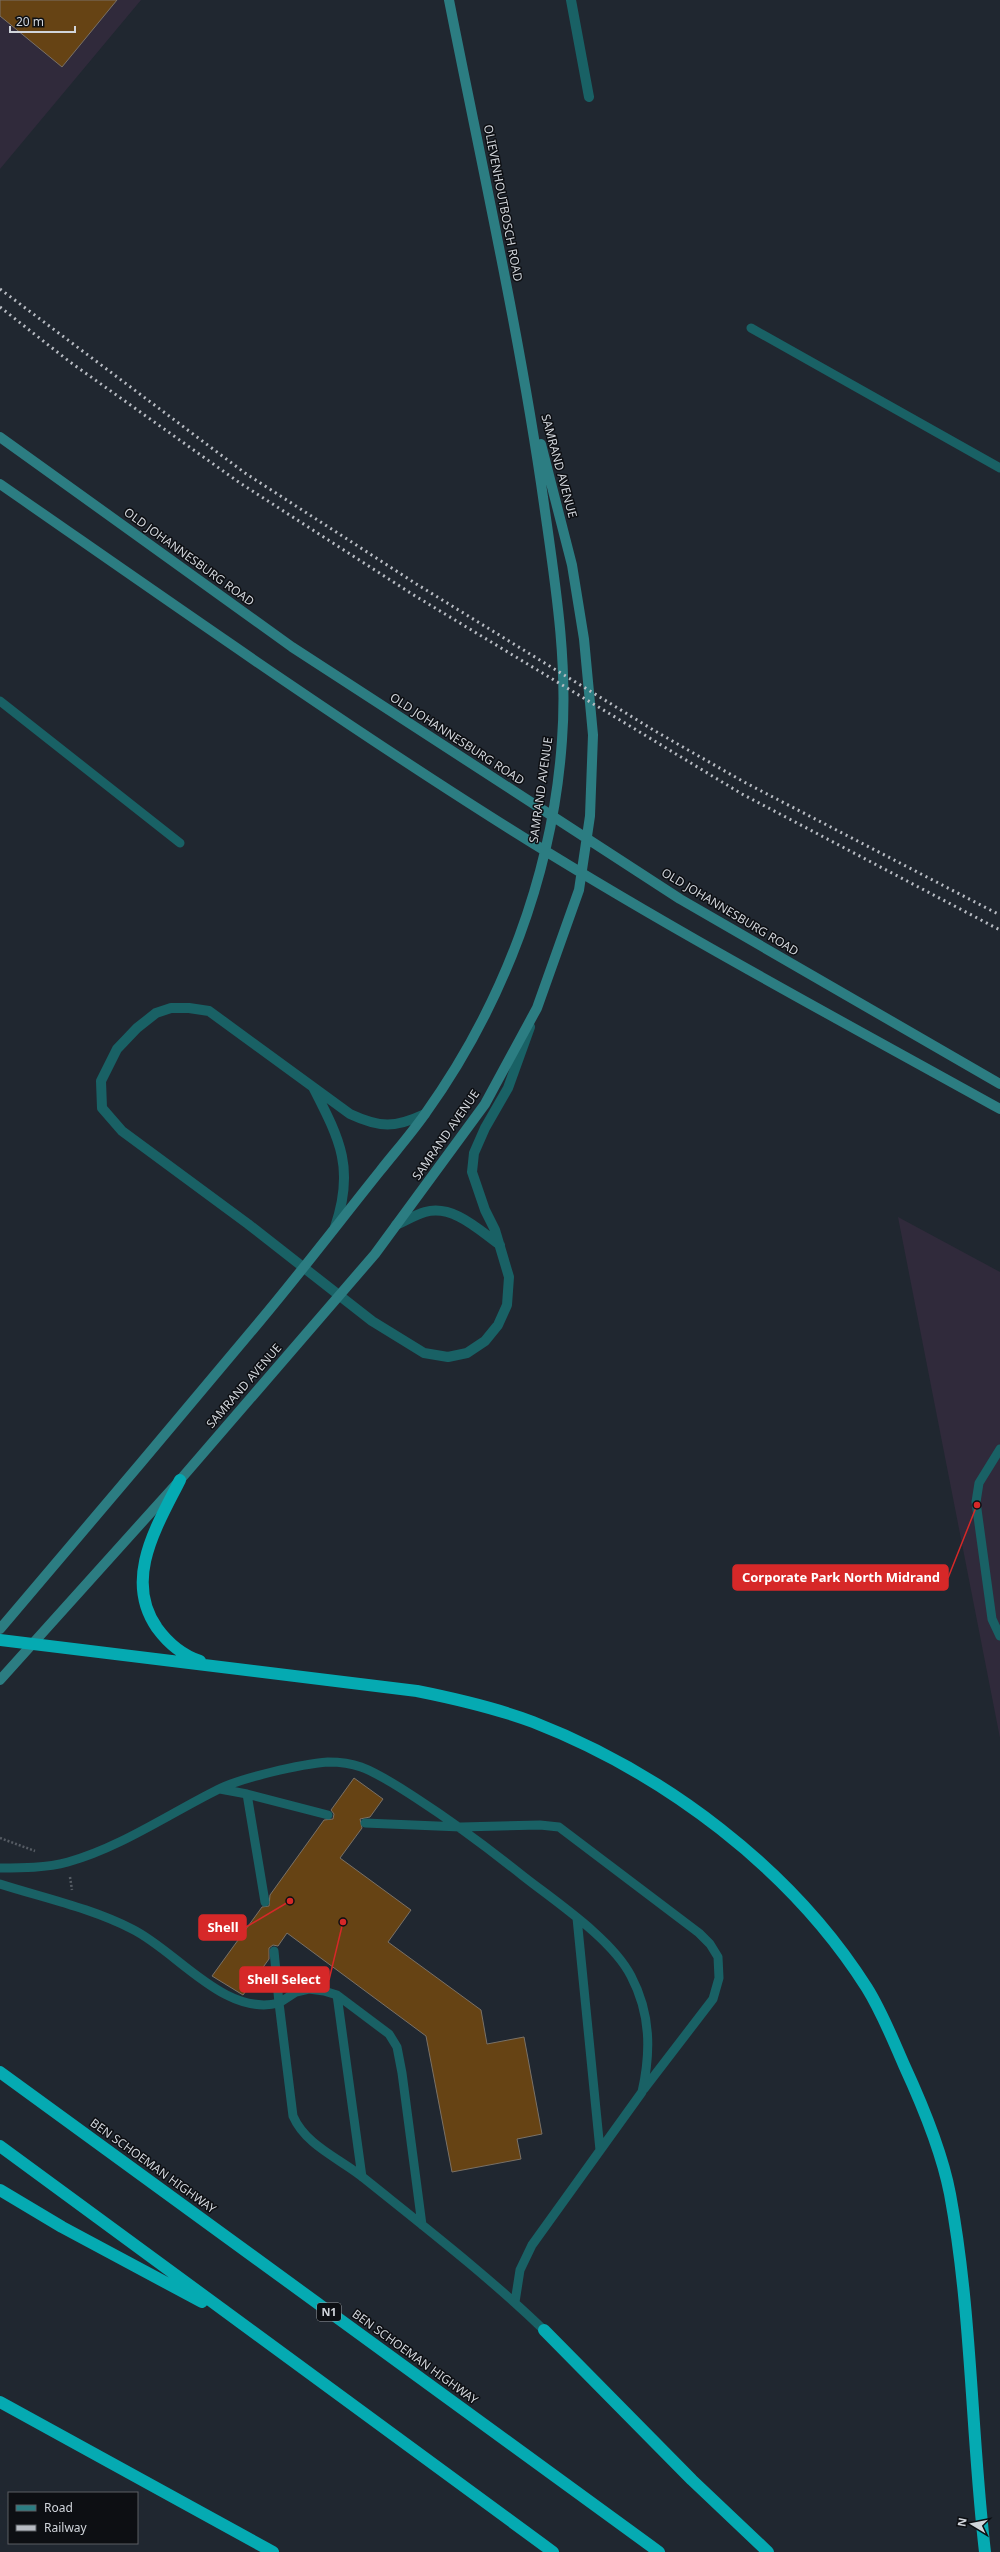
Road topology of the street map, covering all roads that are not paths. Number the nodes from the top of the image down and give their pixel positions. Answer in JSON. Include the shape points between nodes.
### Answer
{"nodes":[{"id":1,"x":449,"y":0,"type":"edge"},
{"id":2,"x":571,"y":0,"type":"edge"},
{"id":3,"x":589,"y":97,"type":"dead end"},
{"id":4,"x":751,"y":328,"type":"dead end"},
{"id":5,"x":531,"y":412,"type":"junction"},
{"id":6,"x":0,"y":437,"type":"edge"},
{"id":7,"x":1000,"y":468,"type":"edge"},
{"id":8,"x":0,"y":484,"type":"edge"},
{"id":9,"x":0,"y":701,"type":"edge"},
{"id":10,"x":180,"y":843,"type":"dead end"},
{"id":11,"x":537,"y":1008,"type":"junction"},
{"id":12,"x":311,"y":1084,"type":"junction"},
{"id":13,"x":1000,"y":1084,"type":"edge"},
{"id":14,"x":1000,"y":1109,"type":"edge"},
{"id":15,"x":425,"y":1114,"type":"junction"},
{"id":16,"x":396,"y":1225,"type":"junction"},
{"id":17,"x":333,"y":1233,"type":"junction"},
{"id":18,"x":500,"y":1245,"type":"junction"},
{"id":19,"x":1000,"y":1449,"type":"edge"},
{"id":20,"x":180,"y":1480,"type":"junction"},
{"id":21,"x":0,"y":1629,"type":"edge"},
{"id":22,"x":1000,"y":1636,"type":"edge"},
{"id":23,"x":0,"y":1640,"type":"edge"},
{"id":24,"x":29,"y":1645,"type":"junction"},
{"id":25,"x":225,"y":1669,"type":"junction"},
{"id":26,"x":0,"y":1680,"type":"edge"},
{"id":27,"x":219,"y":1789,"type":"junction"},
{"id":28,"x":247,"y":1794,"type":"junction"},
{"id":29,"x":328,"y":1815,"type":"dead end"},
{"id":30,"x":365,"y":1823,"type":"dead end"},
{"id":31,"x":461,"y":1827,"type":"junction"},
{"id":32,"x":0,"y":1868,"type":"edge"},
{"id":33,"x":0,"y":1884,"type":"edge"},
{"id":34,"x":265,"y":1902,"type":"dead end"},
{"id":35,"x":577,"y":1918,"type":"junction"},
{"id":36,"x":274,"y":1951,"type":"dead end"},
{"id":37,"x":337,"y":1995,"type":"junction"},
{"id":38,"x":279,"y":2003,"type":"junction"},
{"id":39,"x":0,"y":2072,"type":"edge"},
{"id":40,"x":642,"y":2092,"type":"junction"},
{"id":41,"x":0,"y":2146,"type":"edge"},
{"id":42,"x":600,"y":2150,"type":"junction"},
{"id":43,"x":362,"y":2177,"type":"junction"},
{"id":44,"x":0,"y":2190,"type":"edge"},
{"id":45,"x":422,"y":2225,"type":"junction"},
{"id":46,"x":515,"y":2302,"type":"junction"},
{"id":47,"x":238,"y":2321,"type":"junction"},
{"id":48,"x":544,"y":2330,"type":"joint"},
{"id":49,"x":0,"y":2402,"type":"edge"},
{"id":50,"x":273,"y":2552,"type":"edge"},
{"id":51,"x":553,"y":2552,"type":"edge"},
{"id":52,"x":659,"y":2552,"type":"edge"},
{"id":53,"x":768,"y":2552,"type":"edge"},
{"id":54,"x":985,"y":2552,"type":"edge"}],
"edges":[{"from":1,"to":5,"type":"main road","name":"OLIEVENHOUTBOSCH ROAD"},
{"from":2,"to":3,"type":"street"},
{"from":4,"to":7,"type":"lane"},
{"from":5,"to":11,"type":"main road","name":"SAMRAND AVENUE","via":[[572,565],[584,639],[593,735],[590,816],[579,890]]},
{"from":5,"to":15,"type":"main road","name":"SAMRAND AVENUE","via":[[559,608],[563,656],[562,740],[553,807],[542,868],[526,918],[495,994],[462,1057]]},
{"from":6,"to":13,"type":"main road","name":"OLD JOHANNESBURG ROAD","via":[[292,647],[680,900]]},
{"from":8,"to":14,"type":"main road","via":[[253,661],[491,817],[667,923]]},
{"from":9,"to":10,"type":"lane"},
{"from":11,"to":16,"type":"main road","name":"SAMRAND AVENUE","via":[[485,1104]]},
{"from":11,"to":18,"type":"street","via":[[508,1088],[485,1128],[474,1154],[474,1183],[496,1230]]},
{"from":12,"to":15,"type":"street","via":[[350,1114],[371,1124],[403,1124]]},
{"from":12,"to":17,"type":"street","via":[[337,1134],[344,1164],[345,1183]]},
{"from":12,"to":18,"type":"street","via":[[208,1011],[189,1008],[171,1008],[156,1013],[137,1028],[117,1049],[100,1081],[102,1108],[122,1131],[372,1320],[424,1353],[448,1357],[467,1353],[485,1341],[498,1325],[507,1305],[508,1277]]},
{"from":15,"to":17,"type":"main road","name":"SAMRAND AVENUE"},
{"from":16,"to":18,"type":"street","via":[[426,1212],[449,1212],[472,1224]]},
{"from":16,"to":20,"type":"main road","name":"SAMRAND AVENUE","via":[[375,1254]]},
{"from":17,"to":21,"type":"main road","name":"SAMRAND AVENUE"},
{"from":19,"to":22,"type":"lane","via":[[979,1483],[976,1502],[992,1619]]},
{"from":20,"to":24,"type":"main road","name":"SAMRAND AVENUE"},
{"from":20,"to":25,"type":"highway","via":[[152,1536],[144,1563],[143,1589],[148,1615],[165,1638],[187,1656]]},
{"from":23,"to":24,"type":"highway"},
{"from":24,"to":25,"type":"highway","via":[[90,1650]]},
{"from":24,"to":26,"type":"main road","name":"SAMRAND AVENUE"},
{"from":25,"to":54,"type":"highway","via":[[418,1691],[474,1703],[534,1722],[620,1763],[677,1797],[719,1827],[774,1876],[825,1931],[867,1989],[890,2033],[923,2106],[950,2192],[966,2321]]},
{"from":27,"to":28,"type":"lane"},
{"from":27,"to":31,"type":"lane","via":[[300,1766],[342,1762],[362,1767],[396,1785]]},
{"from":27,"to":32,"type":"lane","via":[[91,1854],[66,1862],[23,1868]]},
{"from":28,"to":29,"type":"lane"},
{"from":28,"to":34,"type":"lane"},
{"from":30,"to":31,"type":"lane"},
{"from":31,"to":35,"type":"lane"},
{"from":31,"to":40,"type":"lane","via":[[540,1825],[559,1828],[710,1944],[718,1957],[719,1978],[713,1999]]},
{"from":33,"to":38,"type":"lane","via":[[111,1919],[133,1929],[233,1998],[263,2005]]},
{"from":35,"to":40,"type":"lane","via":[[615,1954],[630,1975],[641,1998],[649,2047]]},
{"from":35,"to":42,"type":"lane"},
{"from":36,"to":38,"type":"lane"},
{"from":37,"to":38,"type":"lane","via":[[309,1989],[296,1992]]},
{"from":37,"to":43,"type":"lane"},
{"from":37,"to":45,"type":"lane","via":[[383,2028],[397,2047]]},
{"from":38,"to":43,"type":"lane","via":[[293,2116],[308,2138]]},
{"from":39,"to":52,"type":"highway","name":"BEN SCHOEMAN HIGHWAY","number":"N1"},
{"from":40,"to":42,"type":"lane"},
{"from":41,"to":47,"type":"highway"},
{"from":42,"to":46,"type":"lane","via":[[532,2245],[520,2270]]},
{"from":43,"to":45,"type":"lane"},
{"from":44,"to":47,"type":"highway","via":[[62,2227]]},
{"from":45,"to":46,"type":"lane"},
{"from":46,"to":48,"type":"lane"},
{"from":47,"to":51,"type":"highway"},
{"from":48,"to":53,"type":"highway","via":[[692,2480]]},
{"from":49,"to":50,"type":"highway"}]}
